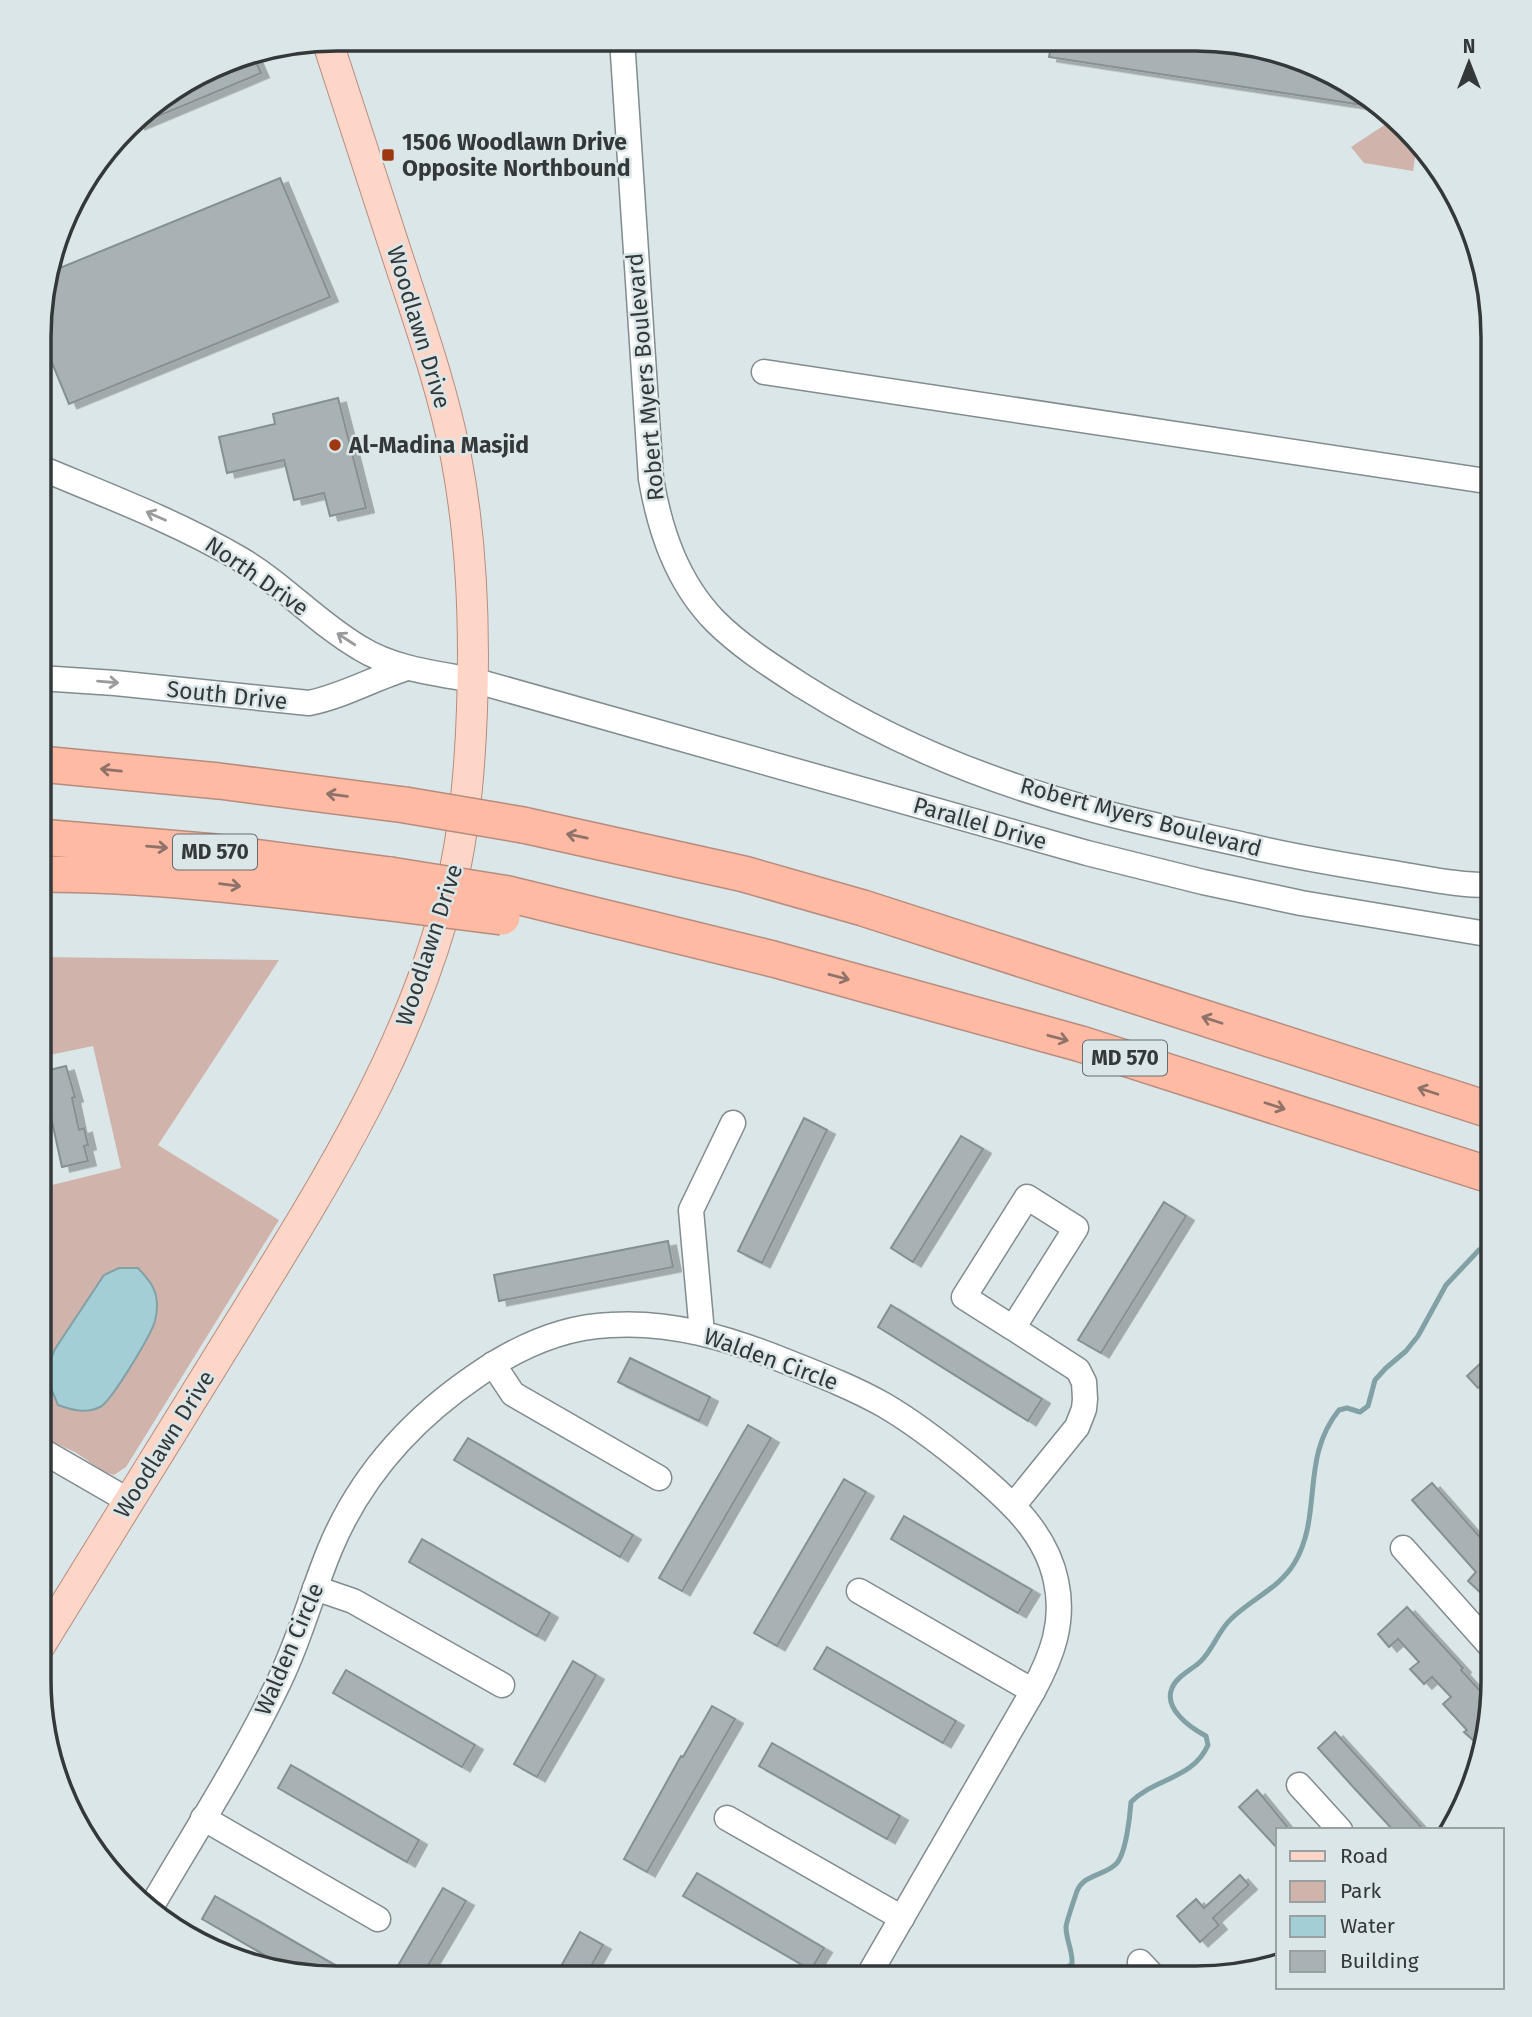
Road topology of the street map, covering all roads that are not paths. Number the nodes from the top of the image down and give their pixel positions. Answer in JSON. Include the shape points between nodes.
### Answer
{"nodes":[{"id":1,"x":331,"y":51,"type":"edge"},
{"id":2,"x":622,"y":51,"type":"edge"},
{"id":3,"x":764,"y":372,"type":"dead end"},
{"id":4,"x":51,"y":472,"type":"edge"},
{"id":5,"x":1481,"y":480,"type":"edge"},
{"id":6,"x":407,"y":668,"type":"junction"},
{"id":7,"x":51,"y":679,"type":"edge"},
{"id":8,"x":473,"y":680,"type":"junction"},
{"id":9,"x":51,"y":765,"type":"edge"},
{"id":10,"x":51,"y":789,"type":"edge"},
{"id":11,"x":402,"y":817,"type":"junction"},
{"id":12,"x":51,"y":838,"type":"edge"},
{"id":13,"x":51,"y":874,"type":"edge"},
{"id":14,"x":1481,"y":885,"type":"edge"},
{"id":15,"x":386,"y":888,"type":"junction"},
{"id":16,"x":1481,"y":933,"type":"edge"},
{"id":17,"x":1481,"y":1107,"type":"edge"},
{"id":18,"x":733,"y":1124,"type":"dead end"},
{"id":19,"x":1481,"y":1172,"type":"edge"},
{"id":20,"x":1013,"y":1328,"type":"junction"},
{"id":21,"x":702,"y":1333,"type":"junction"},
{"id":22,"x":494,"y":1364,"type":"junction"},
{"id":23,"x":51,"y":1456,"type":"edge"},
{"id":24,"x":659,"y":1478,"type":"dead end"},
{"id":25,"x":129,"y":1501,"type":"junction"},
{"id":26,"x":1013,"y":1506,"type":"junction"},
{"id":27,"x":1403,"y":1548,"type":"dead end"},
{"id":28,"x":315,"y":1588,"type":"junction"},
{"id":29,"x":859,"y":1591,"type":"dead end"},
{"id":30,"x":51,"y":1626,"type":"edge"},
{"id":31,"x":1481,"y":1636,"type":"edge"},
{"id":32,"x":502,"y":1685,"type":"dead end"},
{"id":33,"x":1033,"y":1691,"type":"junction"},
{"id":34,"x":1299,"y":1785,"type":"dead end"},
{"id":35,"x":203,"y":1818,"type":"junction"},
{"id":36,"x":727,"y":1818,"type":"dead end"},
{"id":37,"x":1338,"y":1828,"type":"edge"},
{"id":38,"x":155,"y":1901,"type":"edge"},
{"id":39,"x":902,"y":1918,"type":"junction"},
{"id":40,"x":378,"y":1919,"type":"dead end"},
{"id":41,"x":874,"y":1966,"type":"edge"}],
"edges":[{"from":1,"to":8,"type":"main road","name":"Woodlawn Drive","via":[[443,398],[467,529]]},
{"from":2,"to":14,"type":"street","name":"Robert Myers Boulevard","via":[[651,479],[663,534],[676,565],[714,620],[768,664],[830,704],[981,774],[1094,810],[1269,851]]},
{"from":3,"to":5,"type":"street"},
{"from":6,"to":4,"type":"street","name":"North Drive","one_way":true,"via":[[351,643],[248,564],[203,537]]},
{"from":7,"to":6,"type":"street","name":"South Drive","one_way":true,"via":[[309,703],[331,699]]},
{"from":6,"to":8,"type":"street","name":"North Drive"},
{"from":8,"to":16,"type":"street","name":"Parallel Drive","via":[[1190,879],[1314,906]]},
{"from":8,"to":25,"type":"main road","name":"Woodlawn Drive","via":[[461,840],[446,906],[399,1038],[361,1119],[311,1206]]},
{"from":11,"to":9,"type":"highway","one_way":true,"via":[[219,781]]},
{"from":10,"to":11,"type":"highway","number":"MD 570"},
{"from":17,"to":11,"type":"highway","number":"MD 570","one_way":true,"via":[[1114,989],[637,871],[520,836]]},
{"from":12,"to":15,"type":"highway","number":"MD 570","one_way":true,"via":[[215,852]]},
{"from":13,"to":15,"type":"highway","one_way":true},
{"from":15,"to":19,"type":"highway","number":"MD 570","one_way":true,"bridge":true,"via":[[505,905],[773,959],[1081,1044]]},
{"from":18,"to":21,"type":"street","via":[[691,1210]]},
{"from":20,"to":20,"type":"street","via":[[1076,1228],[1027,1197],[964,1297]]},
{"from":20,"to":26,"type":"street","via":[[1078,1370],[1085,1399],[1077,1427]]},
{"from":21,"to":22,"type":"street","name":"Walden Circle","via":[[648,1325],[588,1326],[543,1339]]},
{"from":21,"to":26,"type":"street","name":"Walden Circle","via":[[751,1347],[887,1407],[943,1445]]},
{"from":22,"to":24,"type":"street","via":[[513,1394]]},
{"from":22,"to":28,"type":"street","name":"Walden Circle","via":[[425,1415],[379,1463],[341,1524]]},
{"from":23,"to":25,"type":"street"},
{"from":25,"to":30,"type":"main road","name":"Woodlawn Drive"},
{"from":26,"to":33,"type":"street","name":"Walden Circle","via":[[1039,1537],[1059,1597],[1055,1645]]},
{"from":27,"to":31,"type":"street"},
{"from":28,"to":32,"type":"street","via":[[353,1601]]},
{"from":28,"to":35,"type":"street","name":"Walden Circle","via":[[276,1689]]},
{"from":29,"to":33,"type":"street"},
{"from":33,"to":39,"type":"street","name":"Walden Circle"},
{"from":34,"to":37,"type":"street"},
{"from":35,"to":38,"type":"street","name":"Walden Circle"},
{"from":35,"to":40,"type":"street"},
{"from":36,"to":39,"type":"street"},
{"from":39,"to":41,"type":"street","name":"Walden Circle"}]}
